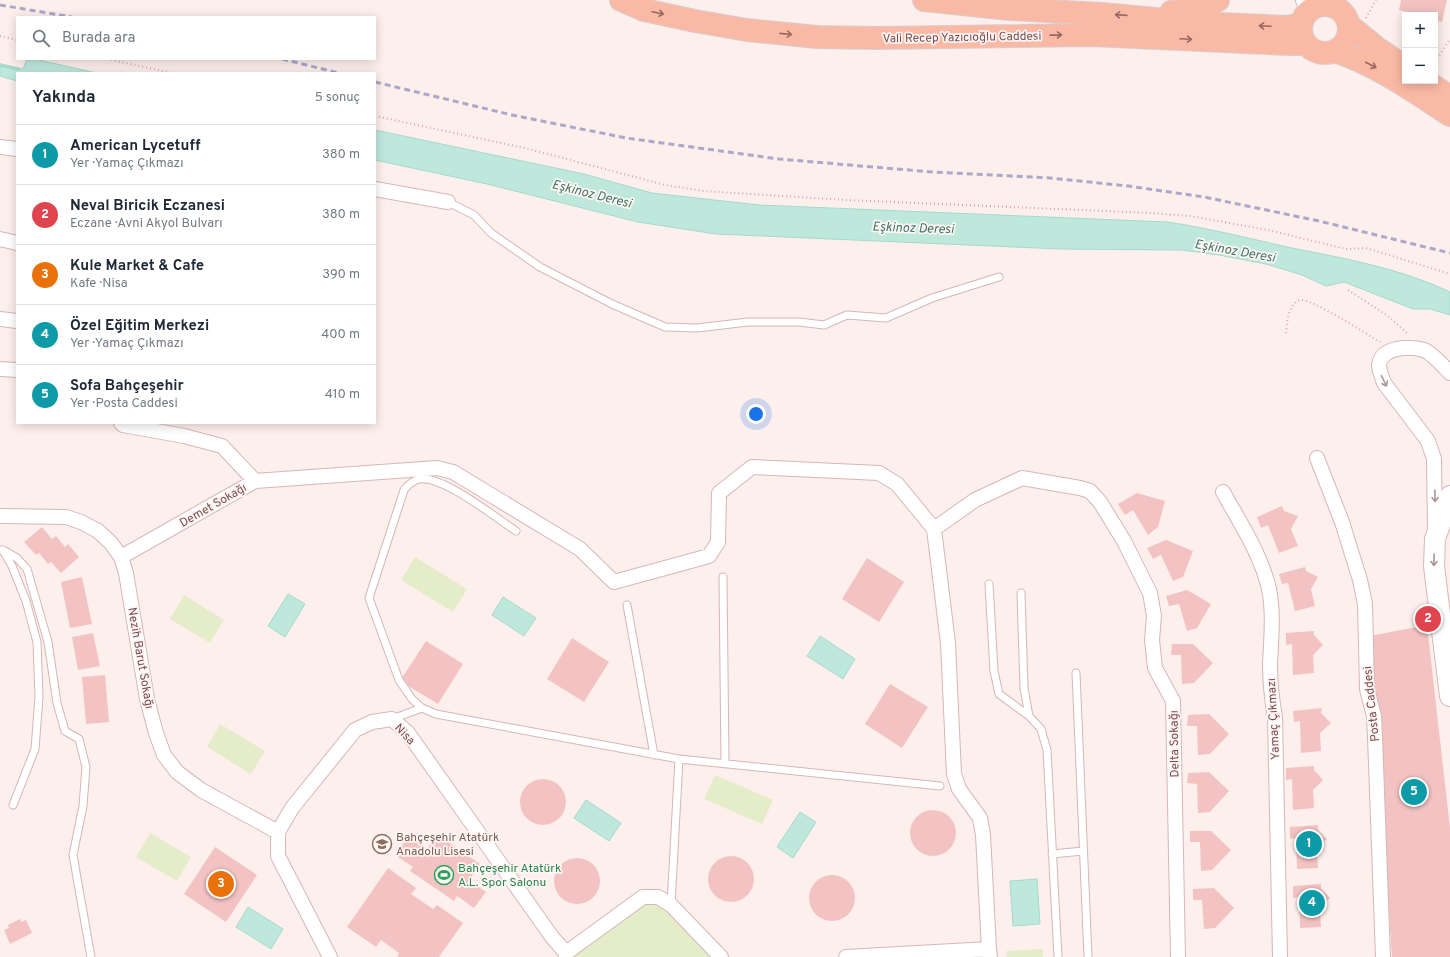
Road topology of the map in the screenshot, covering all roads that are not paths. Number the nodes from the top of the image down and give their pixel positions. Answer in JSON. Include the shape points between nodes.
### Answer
{"nodes":[{"id":1,"x":621,"y":0,"type":"edge"},
{"id":2,"x":924,"y":0,"type":"edge"},
{"id":3,"x":1218,"y":0,"type":"edge"},
{"id":4,"x":1307,"y":10,"type":"edge"},
{"id":5,"x":1142,"y":17,"type":"junction"},
{"id":6,"x":1349,"y":25,"type":"junction"},
{"id":7,"x":1306,"y":44,"type":"junction"},
{"id":8,"x":1334,"y":51,"type":"junction"},
{"id":9,"x":1402,"y":65,"type":"edge"},
{"id":10,"x":1430,"y":84,"type":"edge"},
{"id":11,"x":1450,"y":97,"type":"edge"},
{"id":12,"x":1450,"y":116,"type":"edge"},
{"id":13,"x":0,"y":147,"type":"edge"},
{"id":14,"x":16,"y":149,"type":"edge"},
{"id":15,"x":376,"y":189,"type":"edge"},
{"id":16,"x":448,"y":202,"type":"joint"},
{"id":17,"x":0,"y":239,"type":"edge"},
{"id":18,"x":16,"y":243,"type":"edge"},
{"id":19,"x":999,"y":277,"type":"dead end"},
{"id":20,"x":0,"y":319,"type":"edge"},
{"id":21,"x":16,"y":321,"type":"edge"},
{"id":22,"x":0,"y":368,"type":"edge"},
{"id":23,"x":16,"y":370,"type":"edge"},
{"id":24,"x":1450,"y":373,"type":"edge"},
{"id":25,"x":122,"y":424,"type":"edge"},
{"id":26,"x":1317,"y":458,"type":"dead end"},
{"id":27,"x":255,"y":481,"type":"junction"},
{"id":28,"x":1223,"y":492,"type":"dead end"},
{"id":29,"x":1450,"y":496,"type":"edge"},
{"id":30,"x":0,"y":516,"type":"edge"},
{"id":31,"x":934,"y":529,"type":"junction"},
{"id":32,"x":516,"y":531,"type":"dead end"},
{"id":33,"x":1435,"y":539,"type":"junction"},
{"id":34,"x":1,"y":550,"type":"edge"},
{"id":35,"x":121,"y":557,"type":"junction"},
{"id":36,"x":723,"y":577,"type":"dead end"},
{"id":37,"x":989,"y":584,"type":"dead end"},
{"id":38,"x":1021,"y":593,"type":"dead end"},
{"id":39,"x":627,"y":605,"type":"dead end"},
{"id":40,"x":1076,"y":673,"type":"dead end"},
{"id":41,"x":1450,"y":696,"type":"edge"},
{"id":42,"x":422,"y":708,"type":"junction"},
{"id":43,"x":1030,"y":716,"type":"junction"},
{"id":44,"x":392,"y":720,"type":"junction"},
{"id":45,"x":654,"y":755,"type":"junction"},
{"id":46,"x":679,"y":760,"type":"junction"},
{"id":47,"x":725,"y":764,"type":"junction"},
{"id":48,"x":940,"y":786,"type":"dead end"},
{"id":49,"x":13,"y":805,"type":"dead end"},
{"id":50,"x":278,"y":832,"type":"junction"},
{"id":51,"x":1083,"y":851,"type":"junction"},
{"id":52,"x":1052,"y":854,"type":"junction"},
{"id":53,"x":671,"y":904,"type":"junction"},
{"id":54,"x":990,"y":953,"type":"edge"},
{"id":55,"x":566,"y":955,"type":"edge"},
{"id":56,"x":91,"y":957,"type":"edge"},
{"id":57,"x":330,"y":957,"type":"edge"},
{"id":58,"x":721,"y":957,"type":"edge"},
{"id":59,"x":846,"y":957,"type":"edge"},
{"id":60,"x":1058,"y":957,"type":"edge"},
{"id":61,"x":1088,"y":957,"type":"edge"},
{"id":62,"x":1178,"y":957,"type":"edge"},
{"id":63,"x":1280,"y":957,"type":"edge"},
{"id":64,"x":1383,"y":957,"type":"edge"}],
"edges":[{"from":1,"to":7,"type":"main road","name":"Vali Recep Yazıcıoğlu Caddesi","one_way":true,"via":[[644,10],[695,21],[747,30],[817,37],[1092,35]]},
{"from":5,"to":2,"type":"main road","name":"Vali Recep Yazıcıoğlu Caddesi","one_way":true,"via":[[1010,9]]},
{"from":3,"to":5,"type":"main road","via":[[1188,11]]},
{"from":4,"to":5,"type":"main road","name":"Vali Recep Yazıcıoğlu Caddesi","one_way":true,"via":[[1294,26],[1286,27],[1199,23]]},
{"from":4,"to":6,"type":"main road","via":[[1327,5],[1335,7]]},
{"from":4,"to":7,"type":"main road","via":[[1301,29]]},
{"from":6,"to":8,"type":"main road","via":[[1346,40]]},
{"from":6,"to":9,"type":"main road"},
{"from":7,"to":8,"type":"main road","via":[[1319,52]]},
{"from":8,"to":12,"type":"main road","one_way":true,"via":[[1374,67]]},
{"from":10,"to":11,"type":"main road"},
{"from":13,"to":14,"type":"street"},
{"from":15,"to":16,"type":"street"},
{"from":16,"to":19,"type":"lane","via":[[474,215],[491,233],[540,267],[612,304],[665,327],[697,328],[748,322],[799,322],[824,325],[847,315],[886,318],[932,298]]},
{"from":17,"to":18,"type":"street"},
{"from":20,"to":21,"type":"street"},
{"from":22,"to":23,"type":"street"},
{"from":24,"to":33,"type":"street","one_way":true,"via":[[1426,350],[1393,349],[1384,355],[1379,363],[1384,383],[1432,450]]},
{"from":25,"to":27,"type":"street","name":"Demet Sokağı","via":[[222,446]]},
{"from":26,"to":64,"type":"street","name":"Posta Caddesi","via":[[1344,529],[1365,604],[1367,689],[1374,716]]},
{"from":27,"to":31,"type":"street","via":[[437,468],[453,472],[580,549],[614,582],[709,556],[718,542],[719,493],[752,467],[879,472],[897,484]]},
{"from":27,"to":35,"type":"street","name":"Demet Sokağı"},
{"from":28,"to":63,"type":"street","name":"Yamaç Çıkmazı","via":[[1262,564],[1269,590],[1272,624],[1271,693],[1275,717]]},
{"from":29,"to":33,"type":"main road"},
{"from":30,"to":35,"type":"street","name":"Nezih Barut Sokağı","via":[[66,517],[81,522],[98,531]]},
{"from":31,"to":54,"type":"street","via":[[948,644],[954,774],[959,789],[980,818]]},
{"from":31,"to":62,"type":"street","name":"Delta Sokağı","via":[[975,500],[1022,478],[1090,491],[1100,502],[1124,541],[1150,593],[1154,616],[1152,640],[1155,668],[1173,701]]},
{"from":32,"to":42,"type":"lane","via":[[452,488],[434,481],[412,481],[404,490],[369,598],[398,680]]},
{"from":33,"to":41,"type":"main road","one_way":true,"via":[[1434,566]]},
{"from":34,"to":49,"type":"lane","via":[[12,566],[26,601],[37,642],[39,697],[35,749]]},
{"from":34,"to":56,"type":"lane","via":[[17,558],[27,569],[48,642],[57,703],[65,731],[79,739],[86,767],[84,806],[73,855]]},
{"from":35,"to":50,"type":"street","name":"Nezih Barut Sokağı","via":[[126,573],[147,699],[164,755],[176,772],[202,790]]},
{"from":36,"to":47,"type":"lane"},
{"from":37,"to":43,"type":"lane","via":[[997,688],[999,694]]},
{"from":38,"to":43,"type":"lane","via":[[1024,688]]},
{"from":39,"to":45,"type":"lane"},
{"from":40,"to":51,"type":"lane"},
{"from":42,"to":44,"type":"lane"},
{"from":42,"to":45,"type":"lane","via":[[436,714]]},
{"from":43,"to":52,"type":"lane","via":[[1041,729],[1047,750]]},
{"from":44,"to":50,"type":"street","name":"Nisa","via":[[372,722],[355,730],[292,808]]},
{"from":44,"to":55,"type":"street","name":"Nisa","via":[[408,733]]},
{"from":45,"to":46,"type":"lane"},
{"from":46,"to":47,"type":"lane"},
{"from":46,"to":53,"type":"lane"},
{"from":47,"to":48,"type":"lane"},
{"from":50,"to":57,"type":"street","via":[[278,856]]},
{"from":51,"to":52,"type":"lane"},
{"from":51,"to":61,"type":"lane"},
{"from":52,"to":60,"type":"lane"},
{"from":53,"to":55,"type":"street","via":[[658,897],[643,897]]},
{"from":53,"to":58,"type":"street"},
{"from":54,"to":59,"type":"street"}]}
